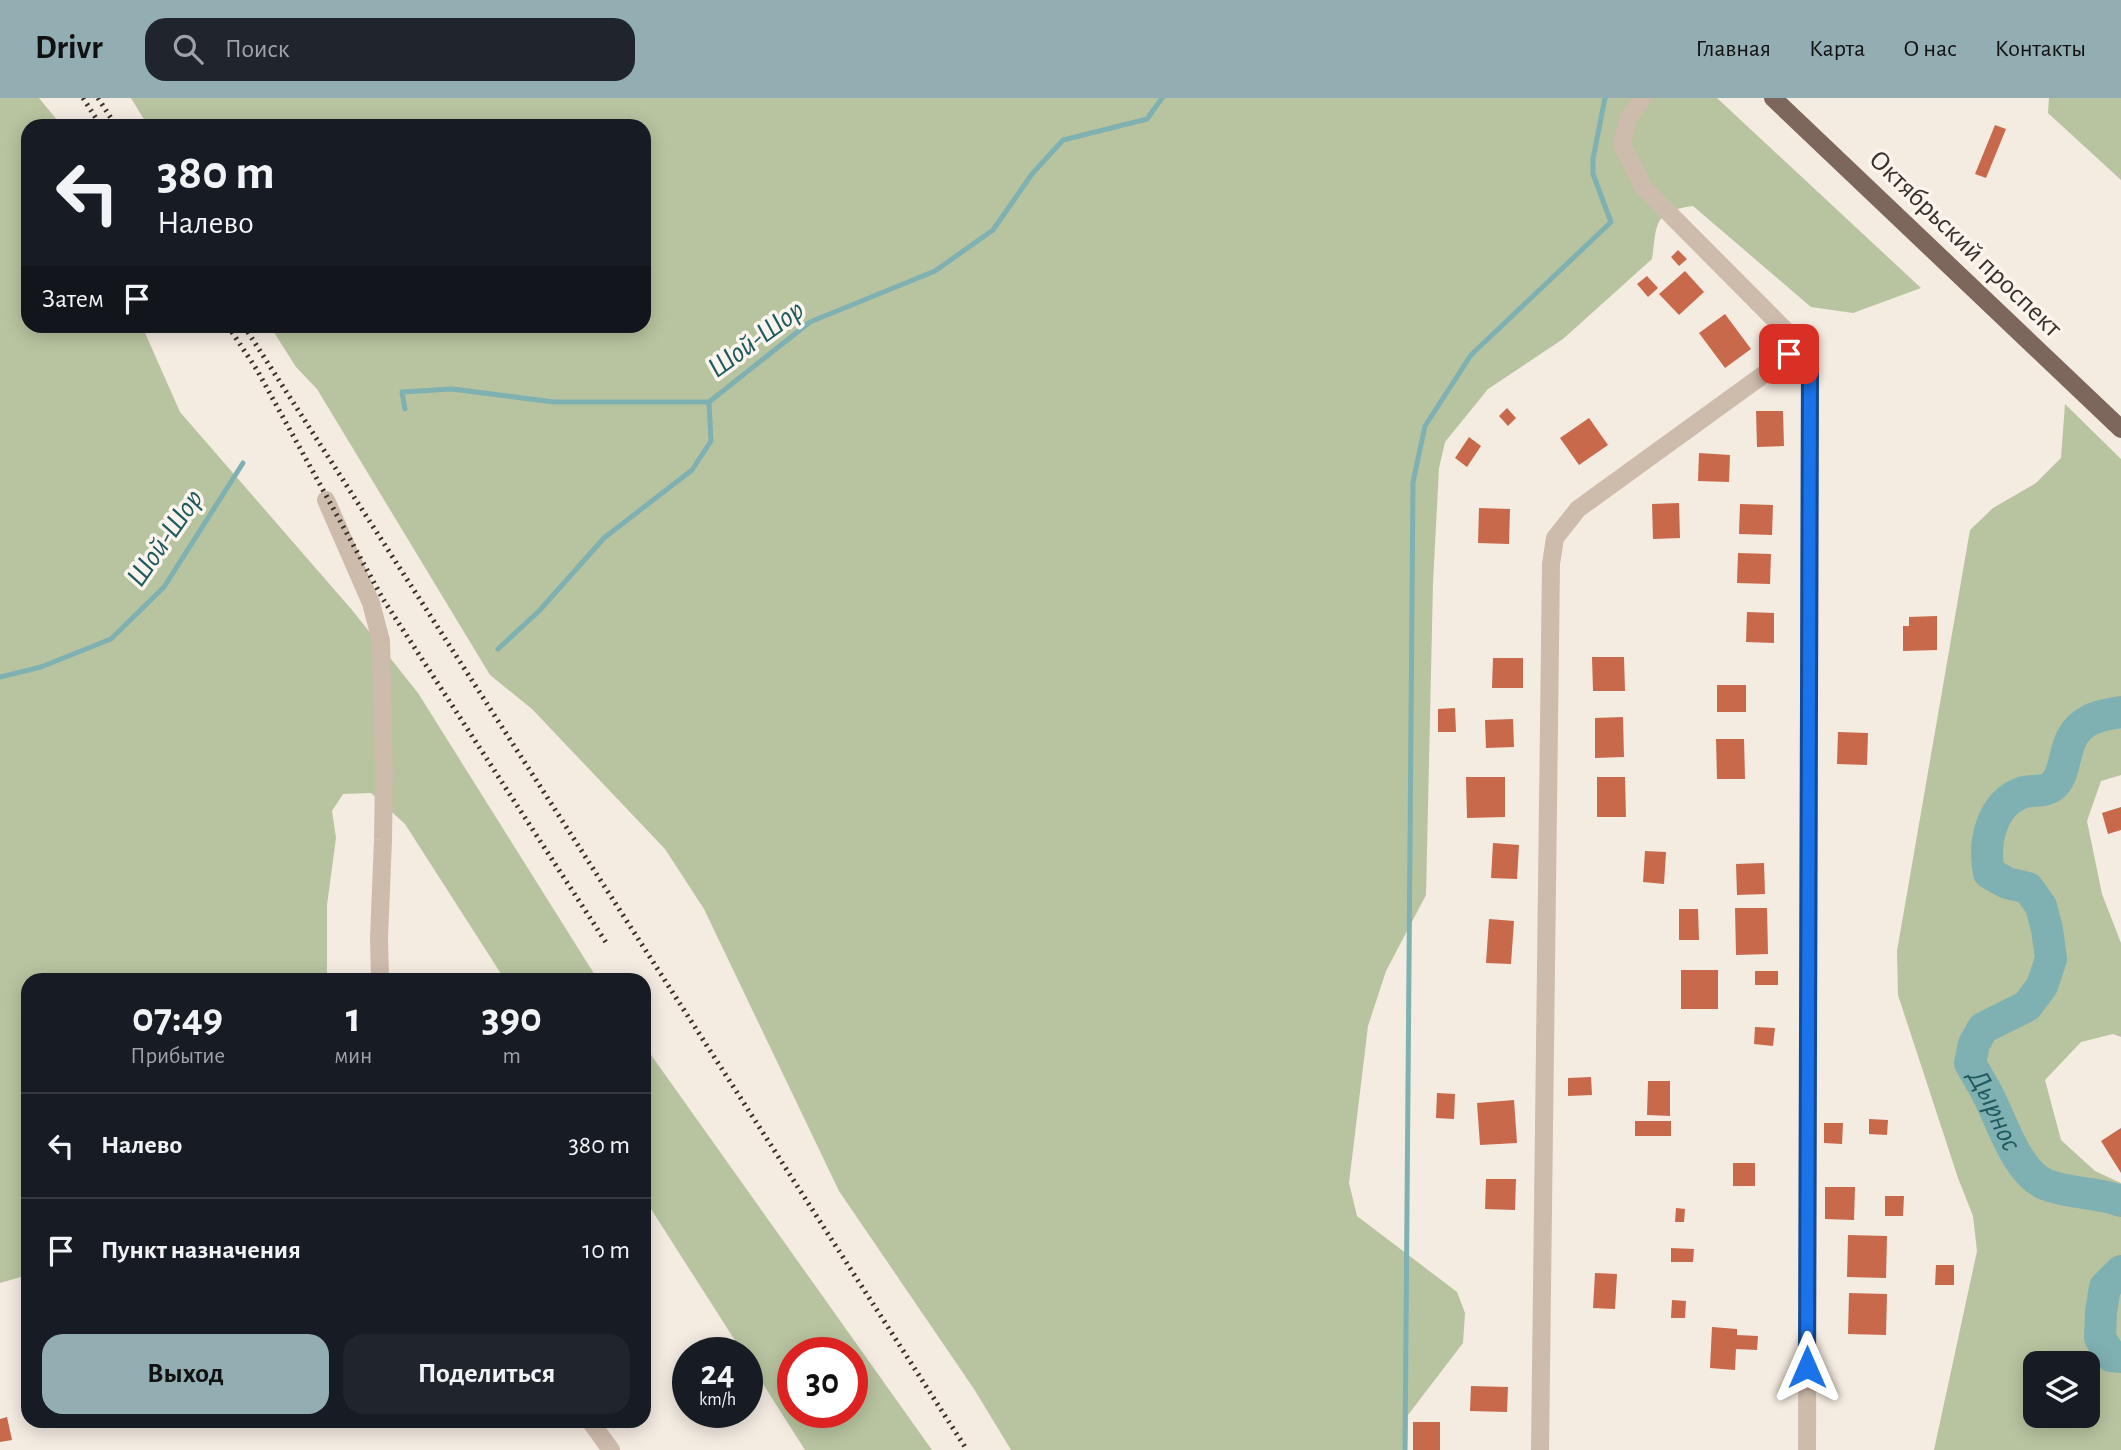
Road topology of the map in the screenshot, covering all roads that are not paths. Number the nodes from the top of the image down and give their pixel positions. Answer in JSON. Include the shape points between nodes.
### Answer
{"nodes":[{"id":1,"x":1643,"y":98,"type":"edge"},
{"id":2,"x":1773,"y":98,"type":"edge"},
{"id":3,"x":1799,"y":344,"type":"junction"},
{"id":4,"x":2121,"y":429,"type":"edge"},
{"id":5,"x":327,"y":500,"type":"dead end"},
{"id":6,"x":380,"y":973,"type":"edge"},
{"id":7,"x":595,"y":1428,"type":"edge"},
{"id":8,"x":611,"y":1450,"type":"edge"},
{"id":9,"x":1540,"y":1450,"type":"edge"},
{"id":10,"x":1807,"y":1450,"type":"edge"}],
"edges":[{"from":1,"to":3,"type":"street","via":[[1629,117],[1622,145],[1644,188]]},
{"from":2,"to":4,"type":"main road","name":"Октябрьский проспект"},
{"from":3,"to":9,"type":"street","via":[[1578,509],[1555,538],[1551,564]]},
{"from":3,"to":10,"type":"street","via":[[1810,364]]},
{"from":5,"to":6,"type":"street","via":[[371,603],[381,641],[384,813]]},
{"from":7,"to":8,"type":"street"}]}
